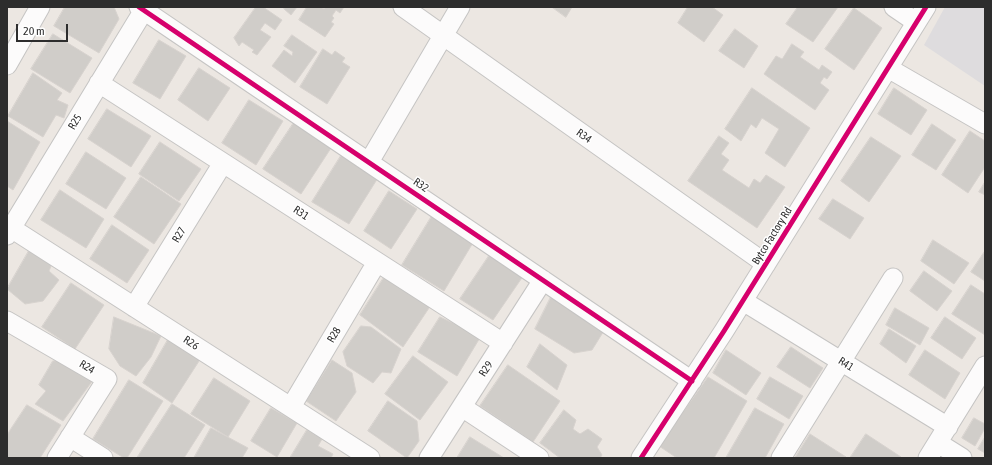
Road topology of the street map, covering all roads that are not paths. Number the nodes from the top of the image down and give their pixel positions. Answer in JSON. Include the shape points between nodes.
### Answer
{"nodes":[{"id":1,"x":40,"y":7,"type":"edge"},
{"id":2,"x":403,"y":7,"type":"edge"},
{"id":3,"x":460,"y":7,"type":"edge"},
{"id":4,"x":894,"y":7,"type":"edge"},
{"id":5,"x":142,"y":9,"type":"edge"},
{"id":6,"x":921,"y":15,"type":"edge"},
{"id":7,"x":443,"y":36,"type":"junction"},
{"id":8,"x":7,"y":65,"type":"edge"},
{"id":9,"x":888,"y":68,"type":"junction"},
{"id":10,"x":99,"y":83,"type":"junction"},
{"id":11,"x":985,"y":124,"type":"edge"},
{"id":12,"x":369,"y":162,"type":"junction"},
{"id":13,"x":223,"y":163,"type":"junction"},
{"id":14,"x":9,"y":231,"type":"edge"},
{"id":15,"x":377,"y":262,"type":"junction"},
{"id":16,"x":766,"y":264,"type":"junction"},
{"id":17,"x":893,"y":278,"type":"dead end"},
{"id":18,"x":543,"y":280,"type":"junction"},
{"id":19,"x":743,"y":300,"type":"junction"},
{"id":20,"x":134,"y":307,"type":"junction"},
{"id":21,"x":7,"y":321,"type":"edge"},
{"id":22,"x":503,"y":343,"type":"junction"},
{"id":23,"x":842,"y":362,"type":"junction"},
{"id":24,"x":985,"y":366,"type":"edge"},
{"id":25,"x":692,"y":381,"type":"junction"},
{"id":26,"x":291,"y":407,"type":"junction"},
{"id":27,"x":462,"y":407,"type":"junction"},
{"id":28,"x":948,"y":427,"type":"junction"},
{"id":29,"x":70,"y":438,"type":"junction"},
{"id":30,"x":933,"y":450,"type":"edge"},
{"id":31,"x":57,"y":458,"type":"edge"},
{"id":32,"x":102,"y":458,"type":"edge"},
{"id":33,"x":370,"y":458,"type":"edge"},
{"id":34,"x":429,"y":458,"type":"edge"},
{"id":35,"x":539,"y":458,"type":"edge"},
{"id":36,"x":641,"y":458,"type":"edge"},
{"id":37,"x":781,"y":458,"type":"edge"},
{"id":38,"x":962,"y":458,"type":"edge"}],
"edges":[{"from":1,"to":8,"type":"street"},
{"from":2,"to":7,"type":"street","name":"R34"},
{"from":3,"to":7,"type":"street"},
{"from":4,"to":6,"type":"street"},
{"from":5,"to":10,"type":"street","name":"R25"},
{"from":5,"to":12,"type":"street","name":"R32"},
{"from":6,"to":9,"type":"street","name":"Bytco Factory Rd"},
{"from":7,"to":12,"type":"street"},
{"from":7,"to":16,"type":"street","name":"R34"},
{"from":9,"to":11,"type":"street"},
{"from":9,"to":16,"type":"street","name":"Bytco Factory Rd"},
{"from":10,"to":13,"type":"street","name":"R31"},
{"from":10,"to":14,"type":"street","name":"R25"},
{"from":12,"to":18,"type":"street","name":"R32"},
{"from":13,"to":15,"type":"street","name":"R31"},
{"from":13,"to":20,"type":"street","name":"R27"},
{"from":14,"to":20,"type":"street","name":"R26"},
{"from":15,"to":22,"type":"street","name":"R31"},
{"from":15,"to":26,"type":"street","name":"R28"},
{"from":16,"to":19,"type":"street","name":"Bytco Factory Rd"},
{"from":17,"to":23,"type":"street"},
{"from":18,"to":22,"type":"street","name":"R29"},
{"from":18,"to":25,"type":"street","name":"R32"},
{"from":19,"to":23,"type":"street","name":"R41"},
{"from":19,"to":25,"type":"street","name":"Bytco Factory Rd"},
{"from":20,"to":26,"type":"street","name":"R26"},
{"from":21,"to":29,"type":"street","name":"R24","via":[[107,379]]},
{"from":22,"to":27,"type":"street","name":"R29"},
{"from":23,"to":28,"type":"street","name":"R41"},
{"from":23,"to":37,"type":"street"},
{"from":24,"to":28,"type":"street"},
{"from":25,"to":36,"type":"street","name":"Bytco Factory Rd"},
{"from":26,"to":33,"type":"street","name":"R26"},
{"from":27,"to":34,"type":"street","name":"R29"},
{"from":27,"to":35,"type":"street"},
{"from":28,"to":30,"type":"street"},
{"from":29,"to":31,"type":"street"},
{"from":29,"to":32,"type":"street"},
{"from":30,"to":38,"type":"street"}]}
